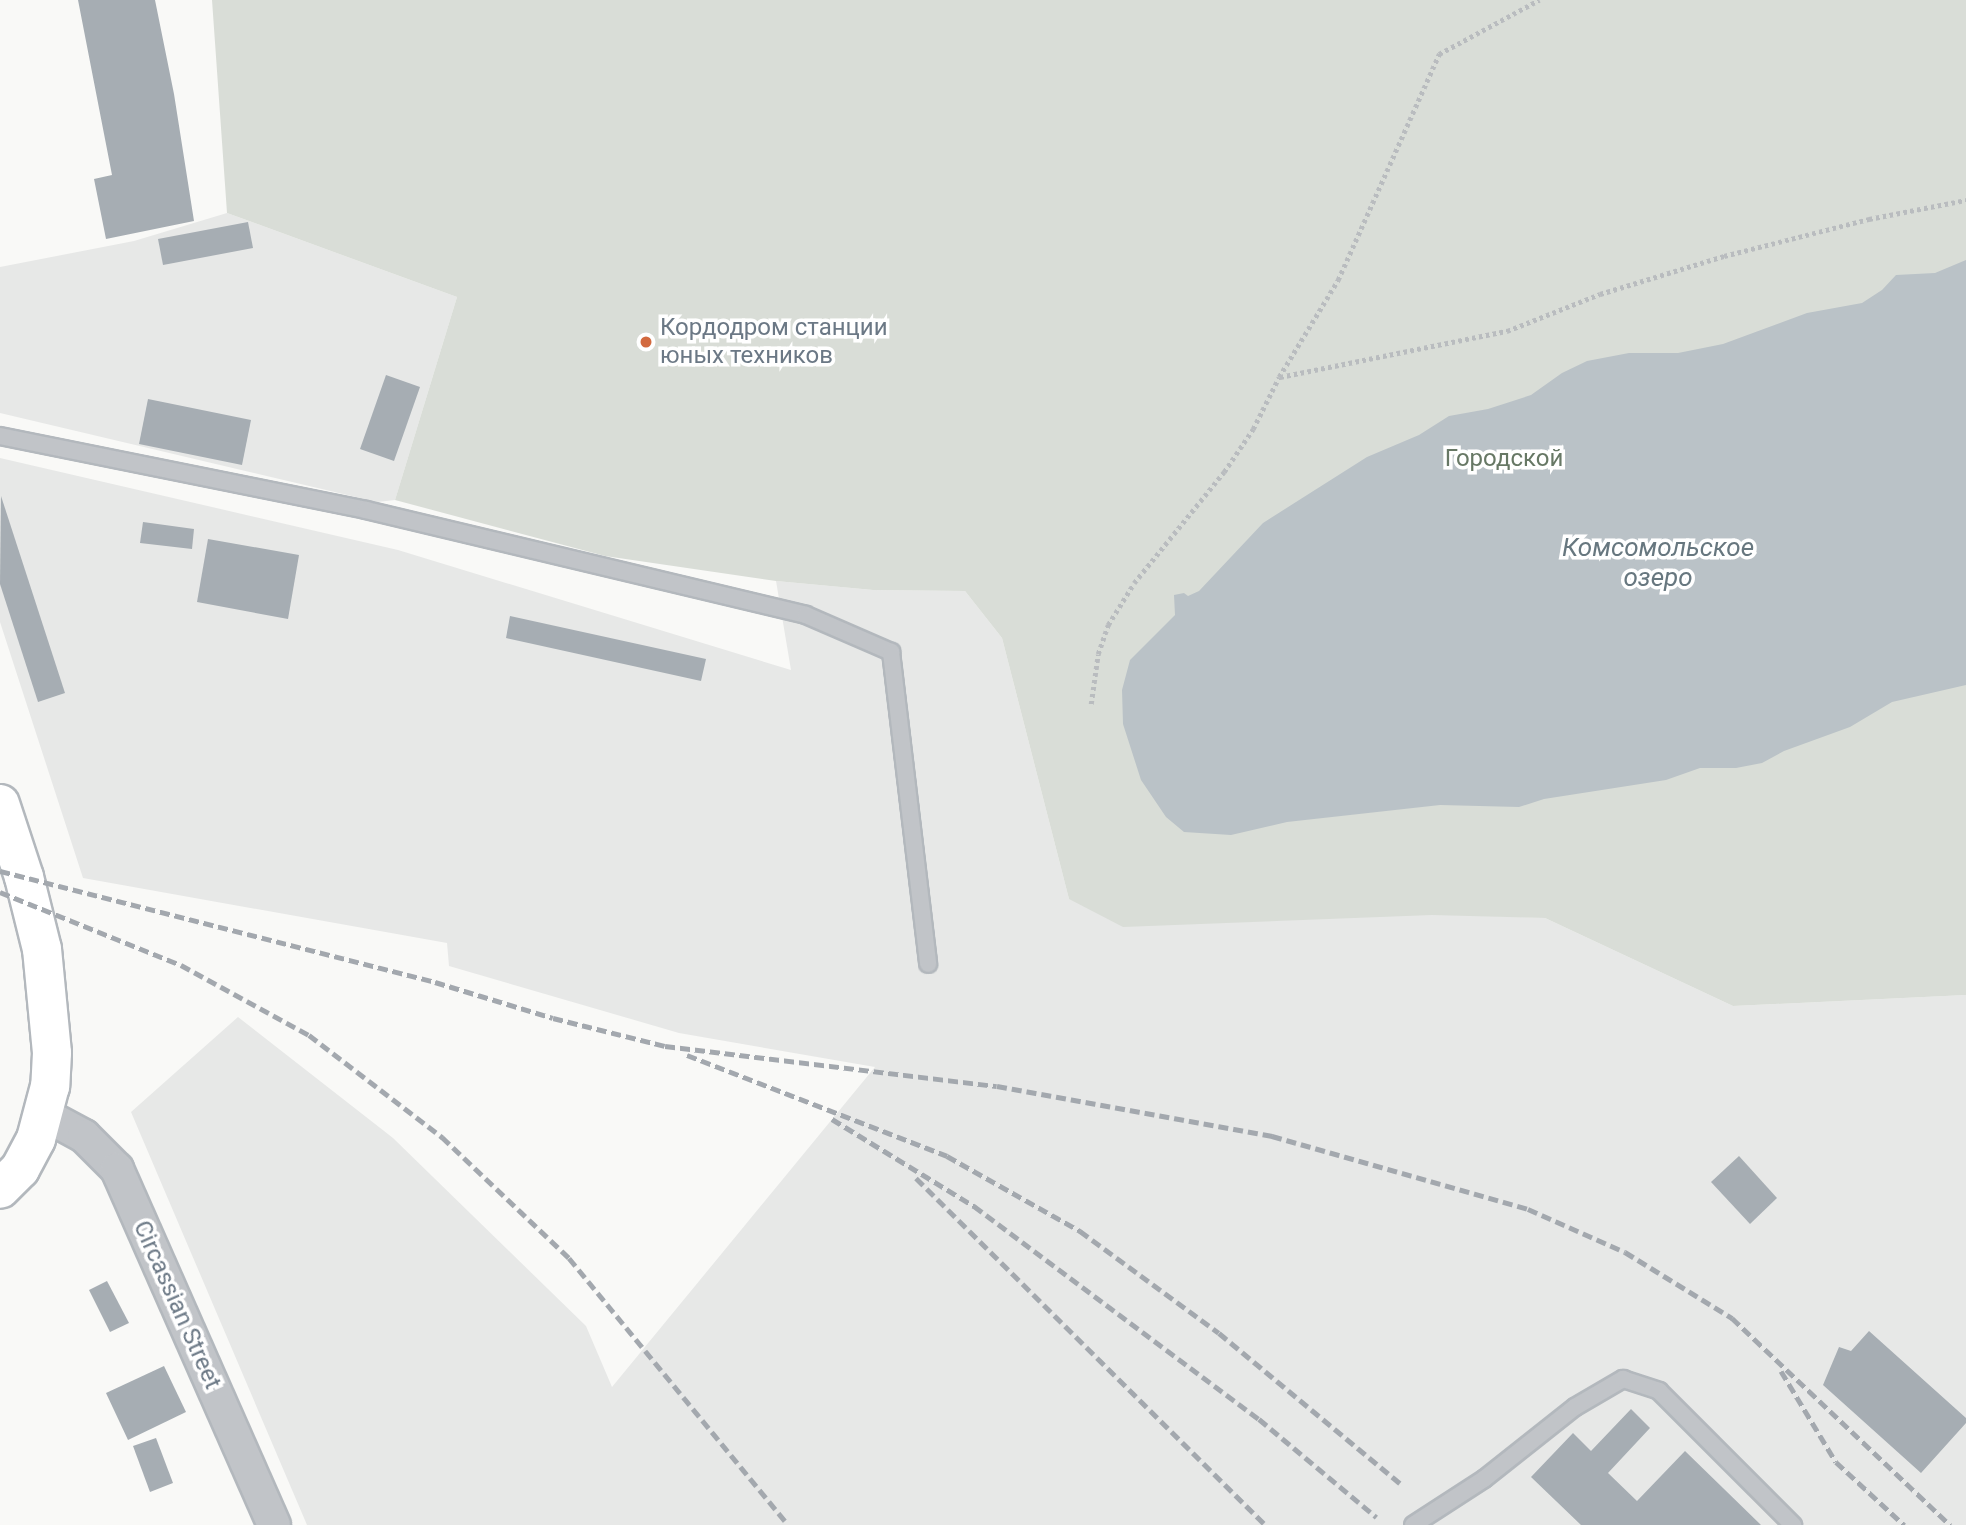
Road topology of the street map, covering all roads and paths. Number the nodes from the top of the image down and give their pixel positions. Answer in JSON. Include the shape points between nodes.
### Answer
{"nodes":[{"id":1,"x":1539,"y":0,"type":"edge"},
{"id":2,"x":1966,"y":200,"type":"edge"},
{"id":3,"x":1279,"y":377,"type":"junction"},
{"id":4,"x":0,"y":436,"type":"edge"},
{"id":5,"x":1091,"y":704,"type":"dead end"},
{"id":6,"x":0,"y":804,"type":"edge"},
{"id":7,"x":928,"y":964,"type":"dead end"},
{"id":8,"x":45,"y":1115,"type":"junction"},
{"id":9,"x":0,"y":1189,"type":"edge"},
{"id":10,"x":274,"y":1525,"type":"edge"},
{"id":11,"x":1413,"y":1525,"type":"edge"},
{"id":12,"x":1793,"y":1525,"type":"edge"}],
"edges":[{"from":1,"to":3,"type":"path","via":[[1439,54],[1338,280]]},
{"from":2,"to":3,"type":"path","via":[[1724,256],[1600,294],[1507,331]]},
{"from":3,"to":5,"type":"path","via":[[1224,472],[1134,583],[1108,625],[1098,654]]},
{"from":4,"to":7,"type":"lane","via":[[366,510],[806,615],[891,652]]},
{"from":6,"to":8,"type":"main road","via":[[42,949],[52,1053]]},
{"from":8,"to":9,"type":"main road","via":[[20,1169]]},
{"from":8,"to":10,"type":"street","name":"Circassian Street","via":[[84,1136],[117,1169]]},
{"from":11,"to":12,"type":"lane","via":[[1484,1479],[1575,1407],[1623,1379],[1659,1391]]}]}
